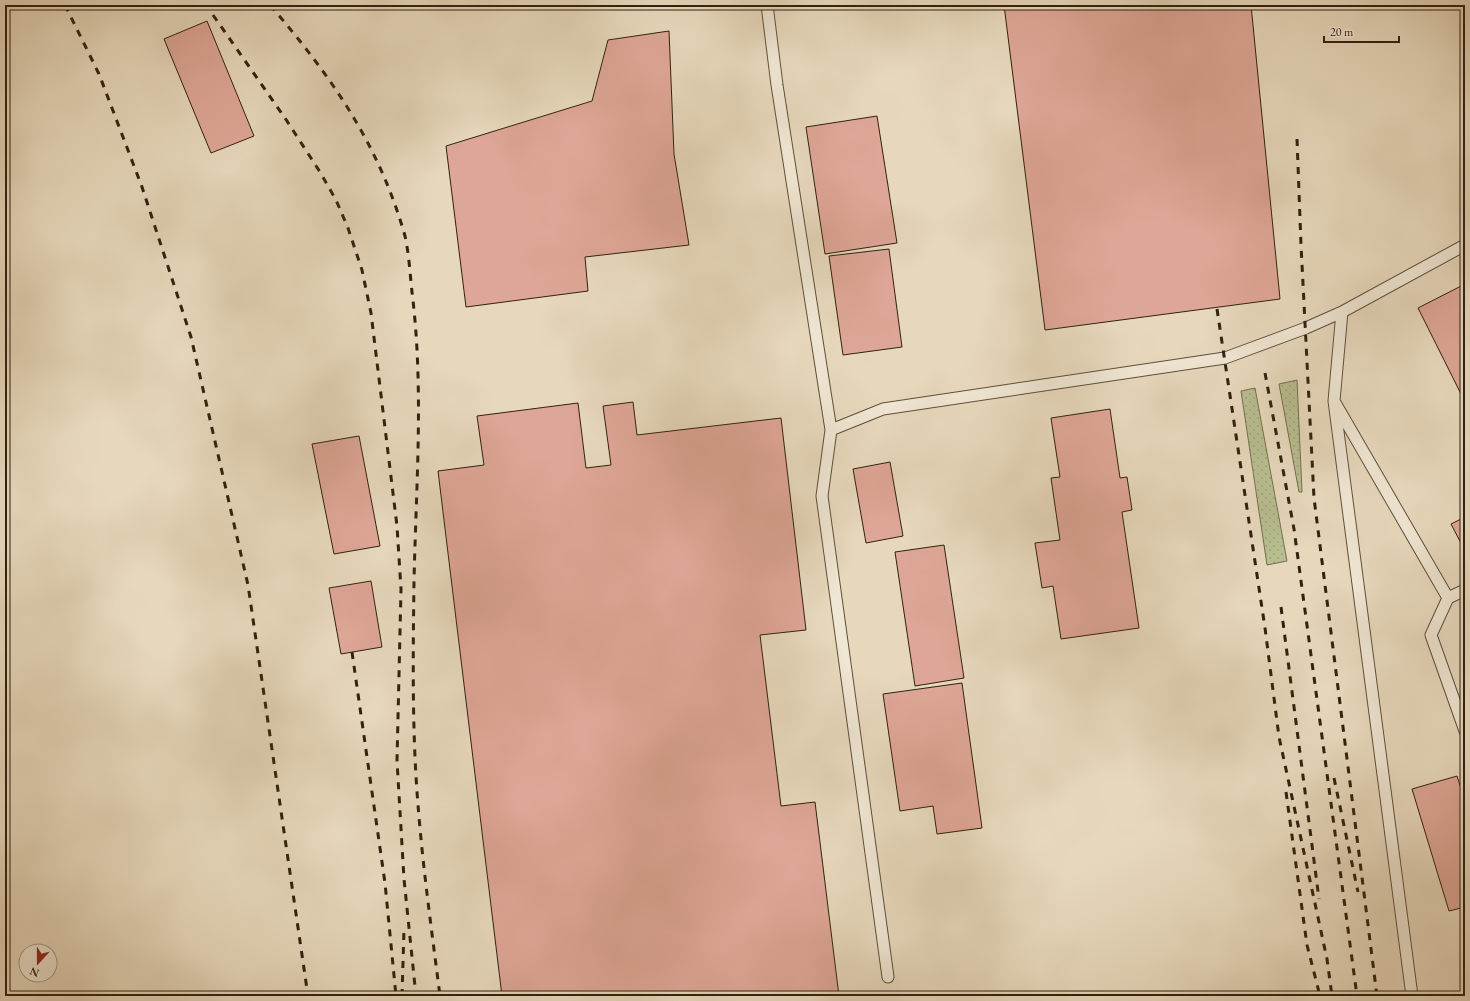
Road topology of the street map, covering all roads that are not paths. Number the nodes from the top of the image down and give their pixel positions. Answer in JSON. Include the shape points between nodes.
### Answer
{"nodes":[{"id":1,"x":767,"y":5,"type":"edge"},
{"id":2,"x":1465,"y":246,"type":"edge"},
{"id":3,"x":1342,"y":312,"type":"junction"},
{"id":4,"x":1334,"y":401,"type":"junction"},
{"id":5,"x":831,"y":430,"type":"junction"},
{"id":6,"x":1465,"y":590,"type":"edge"},
{"id":7,"x":1448,"y":598,"type":"junction"},
{"id":8,"x":1465,"y":731,"type":"edge"},
{"id":9,"x":888,"y":978,"type":"dead end"},
{"id":10,"x":1412,"y":996,"type":"edge"}],
"edges":[{"from":1,"to":5,"type":"lane","via":[[777,85]]},
{"from":2,"to":3,"type":"lane"},
{"from":3,"to":4,"type":"lane"},
{"from":3,"to":5,"type":"lane","via":[[1225,358],[883,409]]},
{"from":4,"to":7,"type":"lane"},
{"from":4,"to":10,"type":"lane"},
{"from":5,"to":9,"type":"lane","via":[[822,496]]},
{"from":6,"to":7,"type":"lane"},
{"from":7,"to":8,"type":"lane","via":[[1430,635]]}]}
